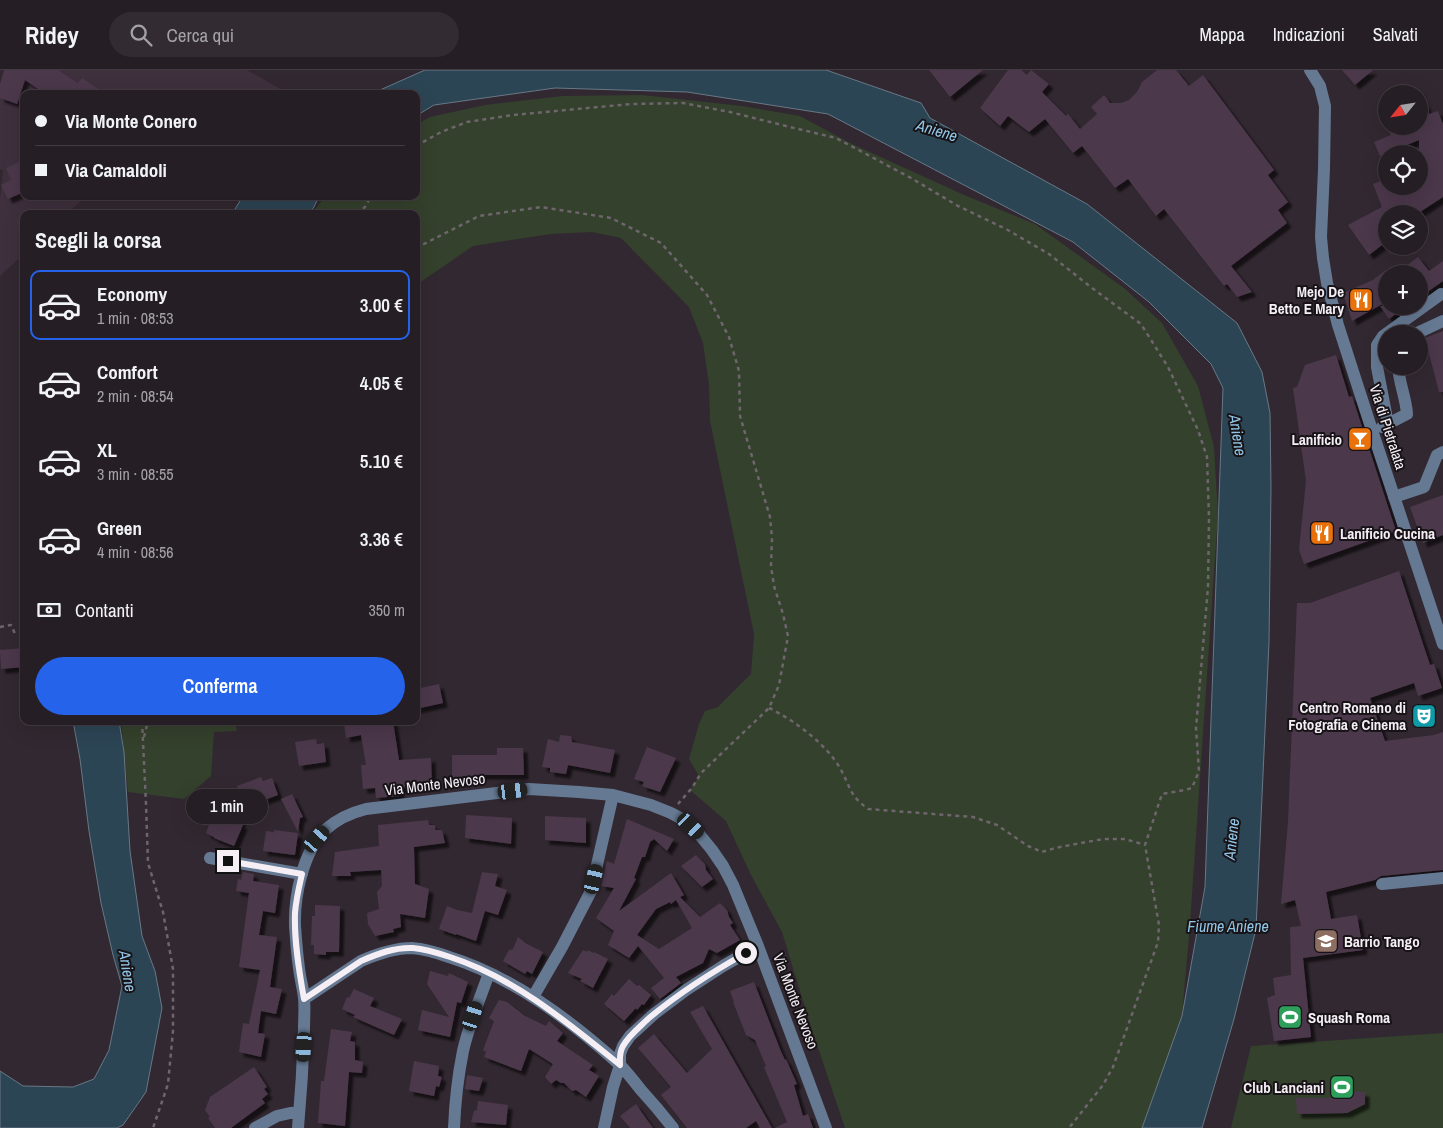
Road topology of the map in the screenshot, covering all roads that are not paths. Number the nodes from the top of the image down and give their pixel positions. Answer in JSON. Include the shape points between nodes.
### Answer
{"nodes":[{"id":1,"x":1315,"y":73,"type":"edge"},
{"id":2,"x":1441,"y":294,"type":"dead end"},
{"id":3,"x":1443,"y":321,"type":"edge"},
{"id":4,"x":1428,"y":328,"type":"edge"},
{"id":5,"x":1399,"y":375,"type":"edge"},
{"id":6,"x":1388,"y":424,"type":"junction"},
{"id":7,"x":1372,"y":431,"type":"junction"},
{"id":8,"x":1443,"y":452,"type":"edge"},
{"id":9,"x":1394,"y":497,"type":"junction"},
{"id":10,"x":1443,"y":644,"type":"edge"},
{"id":11,"x":613,"y":795,"type":"junction"},
{"id":12,"x":210,"y":858,"type":"dead end"},
{"id":13,"x":302,"y":874,"type":"junction"},
{"id":14,"x":1443,"y":878,"type":"edge"},
{"id":15,"x":1382,"y":884,"type":"dead end"},
{"id":16,"x":758,"y":946,"type":"junction"},
{"id":17,"x":489,"y":973,"type":"junction"},
{"id":18,"x":533,"y":997,"type":"junction"},
{"id":19,"x":304,"y":999,"type":"junction"},
{"id":20,"x":620,"y":1065,"type":"junction"},
{"id":21,"x":299,"y":1111,"type":"junction"},
{"id":22,"x":255,"y":1128,"type":"edge"},
{"id":23,"x":298,"y":1128,"type":"edge"},
{"id":24,"x":454,"y":1128,"type":"edge"},
{"id":25,"x":604,"y":1128,"type":"edge"},
{"id":26,"x":673,"y":1128,"type":"edge"},
{"id":27,"x":826,"y":1128,"type":"edge"}],
"edges":[{"from":1,"to":7,"type":"street","name":"Via di Pietralata","via":[[1325,106],[1322,258],[1338,324]]},
{"from":2,"to":6,"type":"street","via":[[1383,336],[1377,345],[1377,368]]},
{"from":3,"to":4,"type":"street"},
{"from":5,"to":6,"type":"street","via":[[1407,414]]},
{"from":6,"to":7,"type":"street"},
{"from":7,"to":9,"type":"street","name":"Via di Pietralata"},
{"from":8,"to":9,"type":"street","via":[[1436,455],[1424,487]]},
{"from":9,"to":10,"type":"street","name":"Via di Pietralata"},
{"from":11,"to":13,"type":"street","name":"Via Monte Nevoso","via":[[529,789],[357,811],[325,830],[314,844]]},
{"from":11,"to":16,"type":"street","name":"Via Monte Nevoso","via":[[671,813],[699,834],[723,866]]},
{"from":11,"to":18,"type":"street","via":[[591,891]]},
{"from":12,"to":13,"type":"street"},
{"from":13,"to":19,"type":"street","name":"Via Monte Nevoso","via":[[295,924]]},
{"from":14,"to":15,"type":"street"},
{"from":16,"to":20,"type":"street","via":[[686,990],[649,1019],[623,1046]]},
{"from":16,"to":27,"type":"street","name":"Via Monte Nevoso"},
{"from":17,"to":18,"type":"street"},
{"from":17,"to":19,"type":"street","via":[[440,954],[402,949],[361,961]]},
{"from":17,"to":24,"type":"street","via":[[463,1050]]},
{"from":18,"to":20,"type":"street"},
{"from":19,"to":21,"type":"street","name":"Via Monte Nevoso"},
{"from":20,"to":25,"type":"street"},
{"from":20,"to":26,"type":"street"},
{"from":21,"to":22,"type":"street","via":[[277,1116]]},
{"from":21,"to":23,"type":"street","name":"Via Monte Nevoso"}]}
